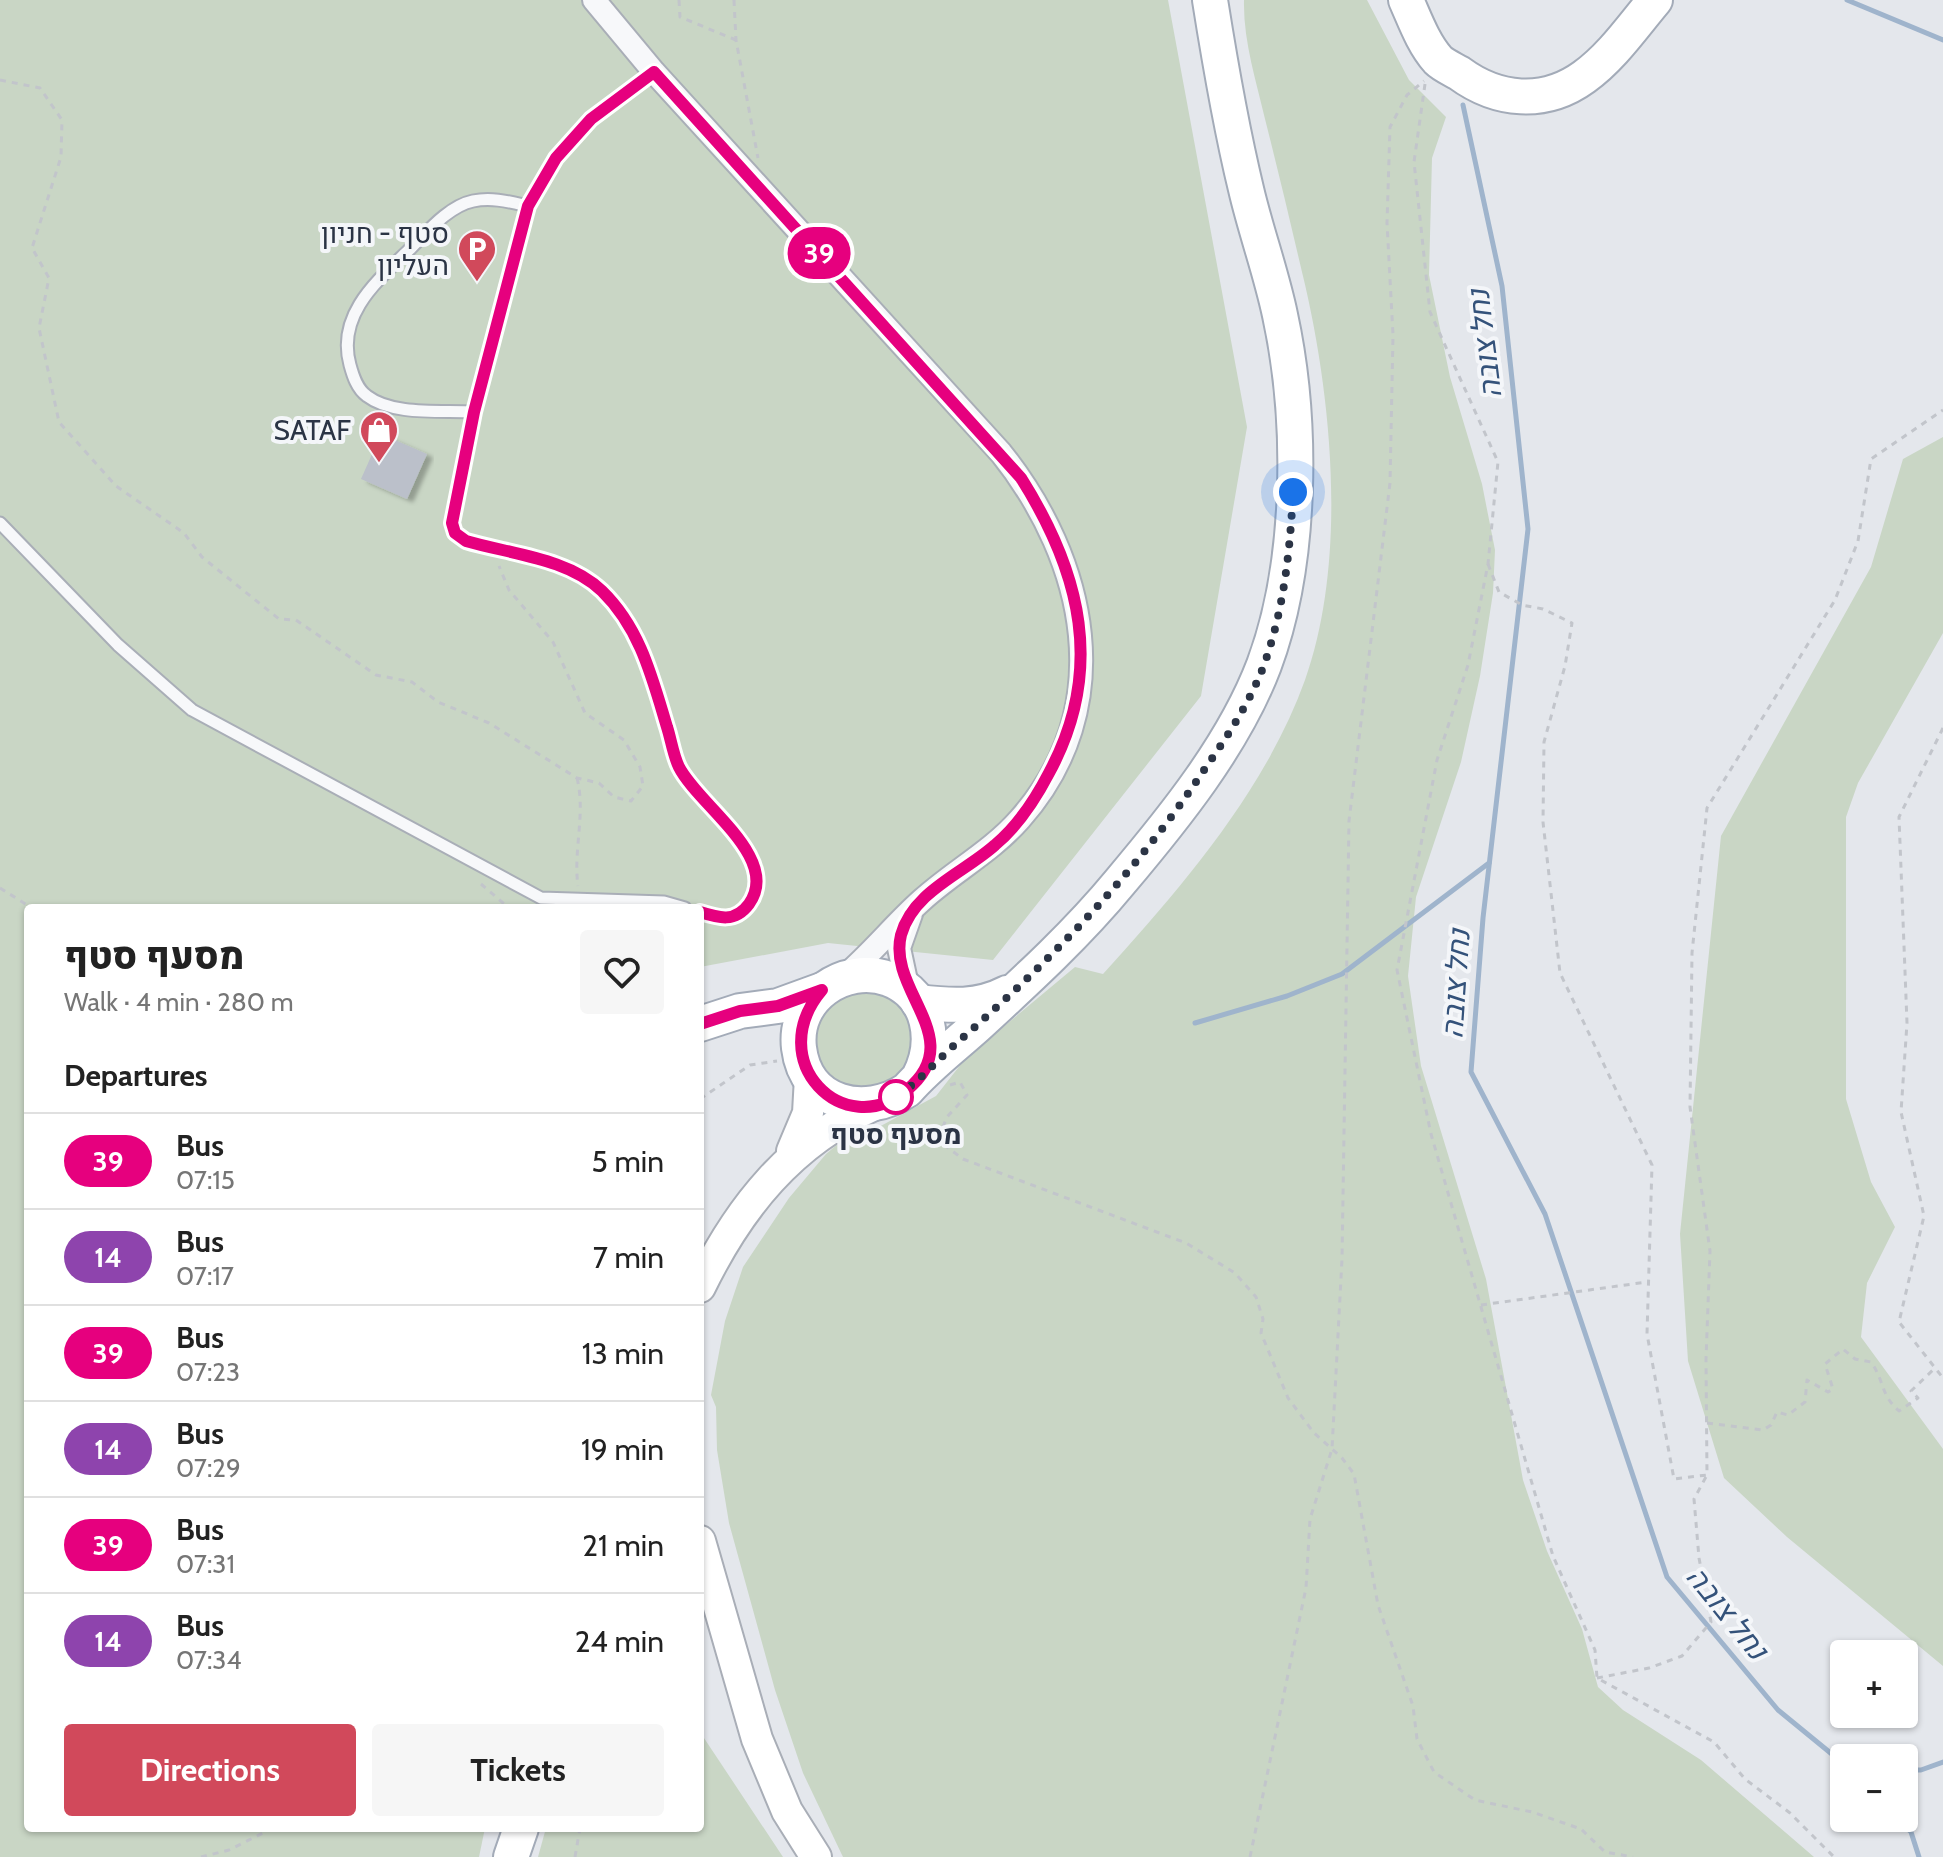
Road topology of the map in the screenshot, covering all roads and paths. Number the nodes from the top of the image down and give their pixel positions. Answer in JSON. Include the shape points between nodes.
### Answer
{"nodes":[{"id":1,"x":594,"y":0,"type":"edge"},
{"id":2,"x":679,"y":0,"type":"edge"},
{"id":3,"x":734,"y":0,"type":"edge"},
{"id":4,"x":1210,"y":0,"type":"edge"},
{"id":5,"x":1406,"y":0,"type":"edge"},
{"id":6,"x":1655,"y":0,"type":"edge"},
{"id":7,"x":736,"y":40,"type":"junction"},
{"id":8,"x":1432,"y":71,"type":"junction"},
{"id":9,"x":654,"y":72,"type":"junction"},
{"id":10,"x":0,"y":80,"type":"edge"},
{"id":11,"x":755,"y":182,"type":"junction"},
{"id":12,"x":528,"y":206,"type":"junction"},
{"id":13,"x":1943,"y":410,"type":"edge"},
{"id":14,"x":474,"y":412,"type":"junction"},
{"id":15,"x":0,"y":523,"type":"edge"},
{"id":16,"x":484,"y":546,"type":"junction"},
{"id":17,"x":1488,"y":564,"type":"junction"},
{"id":18,"x":1943,"y":728,"type":"edge"},
{"id":19,"x":577,"y":778,"type":"junction"},
{"id":20,"x":0,"y":888,"type":"edge"},
{"id":21,"x":927,"y":895,"type":"junction"},
{"id":22,"x":580,"y":902,"type":"junction"},
{"id":23,"x":26,"y":904,"type":"edge"},
{"id":24,"x":671,"y":904,"type":"edge"},
{"id":25,"x":704,"y":913,"type":"edge"},
{"id":26,"x":1026,"y":980,"type":"junction"},
{"id":27,"x":832,"y":984,"type":"junction"},
{"id":28,"x":913,"y":996,"type":"junction"},
{"id":29,"x":704,"y":1023,"type":"edge"},
{"id":30,"x":704,"y":1024,"type":"edge"},
{"id":31,"x":807,"y":1072,"type":"junction"},
{"id":32,"x":933,"y":1081,"type":"junction"},
{"id":33,"x":704,"y":1096,"type":"edge"},
{"id":34,"x":874,"y":1105,"type":"junction"},
{"id":35,"x":788,"y":1160,"type":"junction"},
{"id":36,"x":704,"y":1278,"type":"edge"},
{"id":37,"x":1648,"y":1282,"type":"junction"},
{"id":38,"x":1481,"y":1305,"type":"junction"},
{"id":39,"x":1935,"y":1368,"type":"junction"},
{"id":40,"x":1943,"y":1378,"type":"edge"},
{"id":41,"x":1706,"y":1423,"type":"junction"},
{"id":42,"x":1332,"y":1449,"type":"junction"},
{"id":43,"x":1707,"y":1475,"type":"junction"},
{"id":44,"x":704,"y":1555,"type":"edge"},
{"id":45,"x":1597,"y":1678,"type":"junction"},
{"id":46,"x":265,"y":1832,"type":"edge"},
{"id":47,"x":520,"y":1832,"type":"edge"},
{"id":48,"x":579,"y":1832,"type":"edge"},
{"id":49,"x":1604,"y":1854,"type":"edge"},
{"id":50,"x":201,"y":1857,"type":"edge"},
{"id":51,"x":511,"y":1857,"type":"edge"},
{"id":52,"x":575,"y":1857,"type":"edge"},
{"id":53,"x":816,"y":1857,"type":"edge"},
{"id":54,"x":1250,"y":1857,"type":"edge"},
{"id":55,"x":1633,"y":1857,"type":"edge"},
{"id":56,"x":1834,"y":1857,"type":"edge"}],
"edges":[{"from":1,"to":9,"type":"street"},
{"from":2,"to":7,"type":"path","via":[[680,17]]},
{"from":3,"to":7,"type":"path"},
{"from":4,"to":26,"type":"main road","via":[[1246,190],[1287,356],[1293,492],[1280,610],[1251,694],[1187,796],[1121,881]]},
{"from":5,"to":8,"type":"main road"},
{"from":6,"to":8,"type":"main road","via":[[1611,53],[1561,91],[1498,95]]},
{"from":7,"to":11,"type":"path","via":[[759,149]]},
{"from":8,"to":17,"type":"path","via":[[1414,162],[1430,312],[1498,462]]},
{"from":8,"to":42,"type":"path","via":[[1407,95],[1390,127],[1390,483],[1349,821],[1342,1259]]},
{"from":9,"to":11,"type":"street"},
{"from":9,"to":12,"type":"lane","via":[[591,119],[556,158]]},
{"from":10,"to":19,"type":"path","via":[[40,88],[62,120],[61,157],[32,248],[49,278],[39,328],[59,422],[116,486],[184,533],[202,557],[279,619],[296,620],[376,675],[412,682],[438,702],[489,723]]},
{"from":11,"to":21,"type":"street","via":[[1021,478],[1047,522],[1076,604],[1082,677],[1073,726],[1060,754],[1035,801],[1010,830]]},
{"from":12,"to":14,"type":"lane"},
{"from":12,"to":14,"type":"lane","via":[[497,199],[472,201],[436,223],[369,290],[346,334],[354,381],[365,395],[385,406]]},
{"from":13,"to":41,"type":"path","via":[[1871,459],[1858,541],[1835,600],[1707,808],[1692,953],[1690,1107],[1710,1251]]},
{"from":14,"to":16,"type":"lane","via":[[452,523],[455,533]]},
{"from":15,"to":22,"type":"lane","via":[[118,645],[192,710],[511,884],[541,898]]},
{"from":16,"to":19,"type":"path","via":[[485,556],[498,563],[509,590],[553,642],[585,713],[624,740],[640,767],[643,786],[631,801],[614,797],[599,783]]},
{"from":16,"to":25,"type":"lane","via":[[586,578],[621,611],[641,645],[679,767],[749,850],[756,871],[751,902],[739,914],[724,919]]},
{"from":17,"to":37,"type":"path","via":[[1499,592],[1572,623],[1544,742],[1543,822],[1560,973],[1652,1165]]},
{"from":17,"to":38,"type":"path","via":[[1468,665],[1437,760],[1397,970],[1431,1134]]},
{"from":18,"to":39,"type":"path","via":[[1899,817],[1907,1023],[1901,1112],[1924,1216],[1899,1322]]},
{"from":19,"to":22,"type":"path","via":[[575,867]]},
{"from":20,"to":23,"type":"path"},
{"from":21,"to":27,"type":"street"},
{"from":21,"to":28,"type":"street","via":[[901,935],[901,965]]},
{"from":22,"to":24,"type":"lane"},
{"from":26,"to":28,"type":"main road","via":[[984,1003],[952,1006]]},
{"from":26,"to":32,"type":"main road"},
{"from":27,"to":28,"type":"main road","via":[[877,975]]},
{"from":27,"to":29,"type":"main road","via":[[778,1006]]},
{"from":27,"to":31,"type":"main road","via":[[808,1006],[801,1026],[799,1047]]},
{"from":28,"to":32,"type":"main road","via":[[926,1016]]},
{"from":30,"to":31,"type":"main road","via":[[767,1031],[783,1041]]},
{"from":31,"to":33,"type":"path","via":[[787,1061],[766,1060]]},
{"from":31,"to":34,"type":"main road","via":[[838,1100]]},
{"from":31,"to":35,"type":"main road","via":[[808,1113]]},
{"from":32,"to":34,"type":"main road"},
{"from":32,"to":42,"type":"path","via":[[960,1082],[967,1095],[940,1134],[963,1159],[1186,1243],[1235,1273],[1256,1297],[1261,1333],[1288,1398]]},
{"from":34,"to":35,"type":"main road","via":[[834,1123]]},
{"from":35,"to":36,"type":"main road","via":[[751,1203]]},
{"from":37,"to":38,"type":"path"},
{"from":37,"to":43,"type":"path","via":[[1647,1334],[1674,1479]]},
{"from":38,"to":45,"type":"path","via":[[1553,1556],[1595,1650]]},
{"from":39,"to":40,"type":"path"},
{"from":39,"to":41,"type":"path","via":[[1911,1391],[1918,1398],[1899,1411],[1884,1398],[1880,1375],[1871,1362],[1855,1359],[1843,1349],[1825,1364],[1833,1389],[1828,1392],[1807,1380],[1805,1402],[1788,1415],[1777,1412],[1763,1430]]},
{"from":41,"to":43,"type":"path"},
{"from":42,"to":49,"type":"path","via":[[1354,1474],[1378,1605],[1413,1706],[1417,1739],[1434,1772],[1475,1800],[1581,1829]]},
{"from":42,"to":54,"type":"path","via":[[1310,1519],[1306,1588]]},
{"from":43,"to":45,"type":"path","via":[[1694,1499],[1711,1622],[1682,1656]]},
{"from":44,"to":53,"type":"main road","via":[[757,1739],[787,1811]]},
{"from":45,"to":56,"type":"path","via":[[1714,1742],[1745,1779],[1790,1813]]},
{"from":46,"to":50,"type":"path"},
{"from":47,"to":51,"type":"main road"},
{"from":48,"to":52,"type":"path"},
{"from":49,"to":55,"type":"path"}]}
